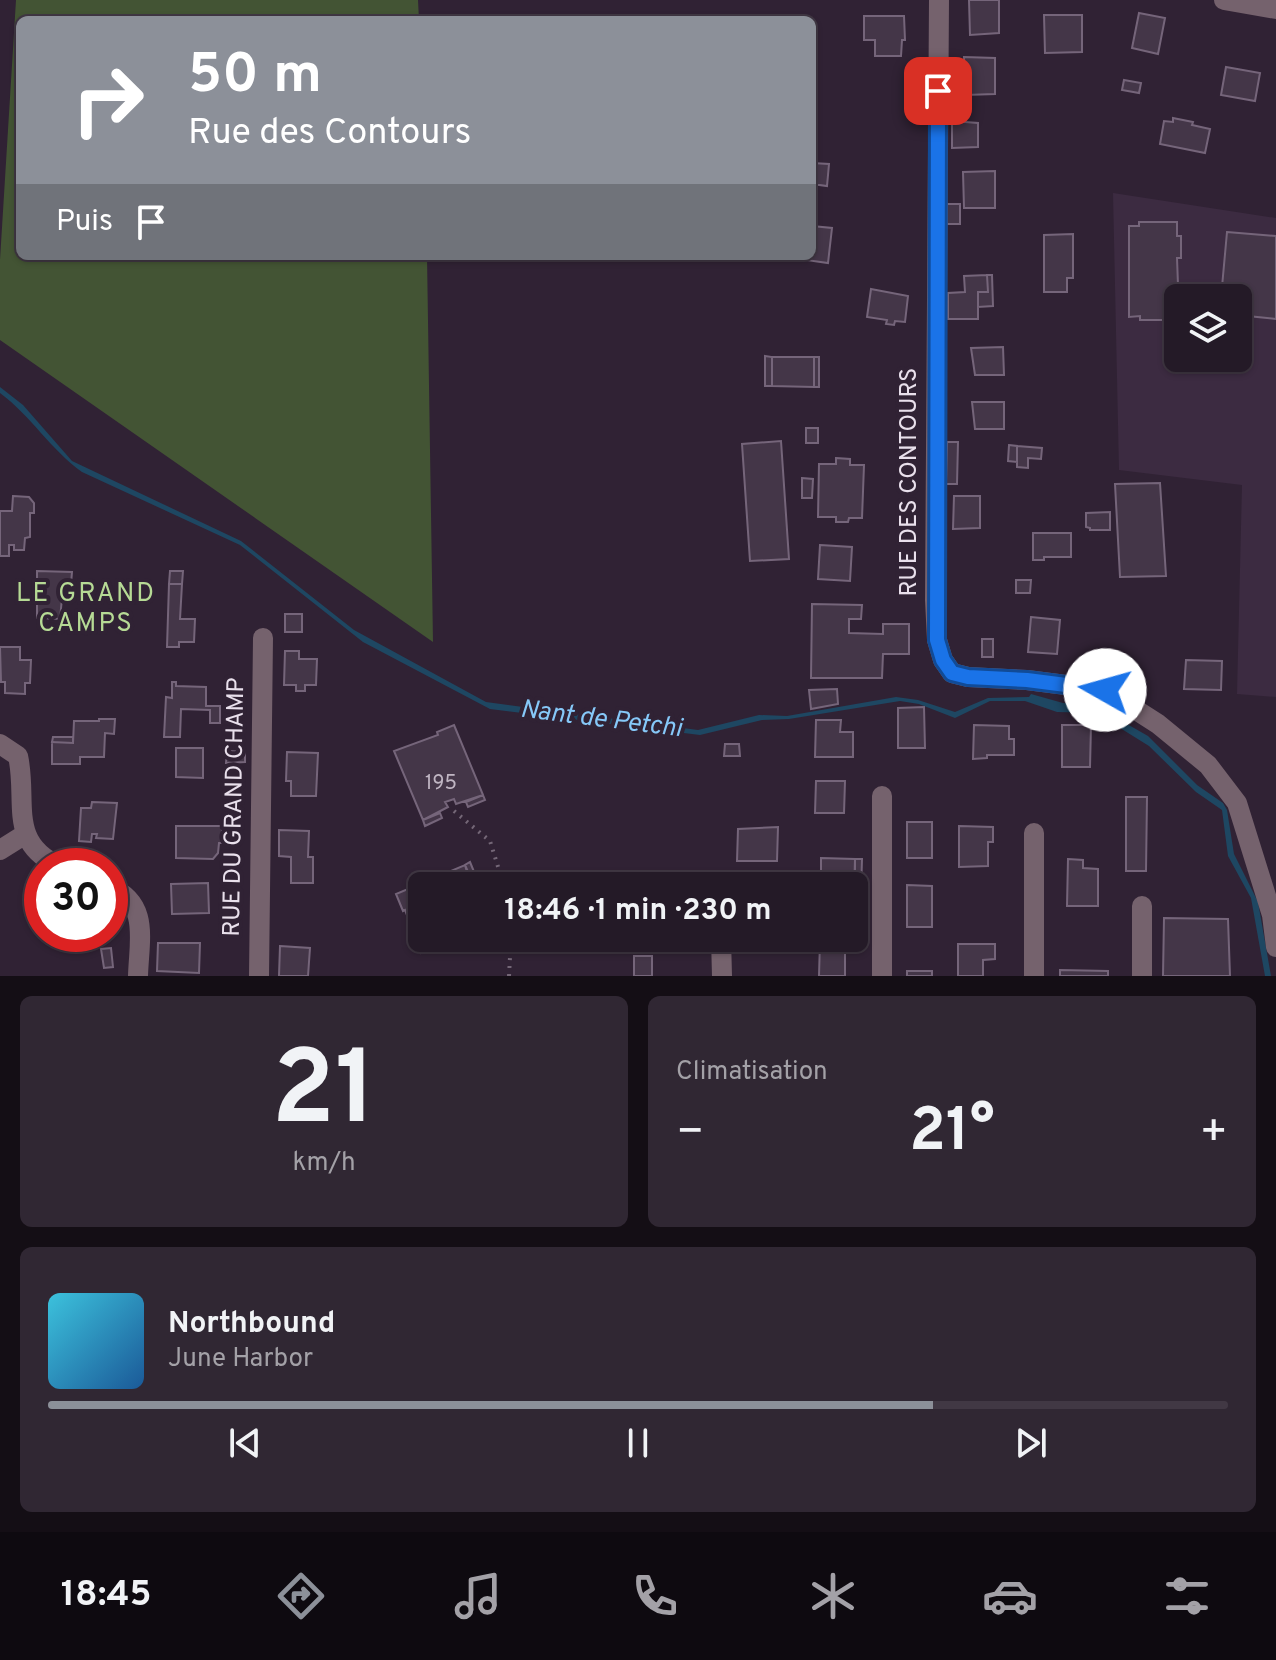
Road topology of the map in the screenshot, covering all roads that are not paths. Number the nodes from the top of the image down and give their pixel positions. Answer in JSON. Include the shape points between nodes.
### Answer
{"nodes":[{"id":1,"x":939,"y":0,"type":"edge"},
{"id":2,"x":1224,"y":0,"type":"edge"},
{"id":3,"x":1276,"y":9,"type":"edge"},
{"id":4,"x":263,"y":638,"type":"dead end"},
{"id":5,"x":0,"y":744,"type":"edge"},
{"id":6,"x":882,"y":796,"type":"dead end"},
{"id":7,"x":1034,"y":833,"type":"dead end"},
{"id":8,"x":24,"y":835,"type":"junction"},
{"id":9,"x":33,"y":848,"type":"edge"},
{"id":10,"x":0,"y":850,"type":"edge"},
{"id":11,"x":128,"y":900,"type":"edge"},
{"id":12,"x":1142,"y":906,"type":"dead end"},
{"id":13,"x":1276,"y":947,"type":"edge"},
{"id":14,"x":721,"y":952,"type":"edge"},
{"id":15,"x":138,"y":976,"type":"edge"},
{"id":16,"x":259,"y":976,"type":"edge"},
{"id":17,"x":722,"y":976,"type":"edge"},
{"id":18,"x":882,"y":976,"type":"edge"},
{"id":19,"x":1034,"y":976,"type":"edge"},
{"id":20,"x":1142,"y":976,"type":"edge"}],
"edges":[{"from":1,"to":13,"type":"street","name":"RUE DES CONTOURS","via":[[935,600],[943,660],[952,673],[968,677],[1105,690],[1208,765],[1237,803],[1272,915]]},
{"from":2,"to":3,"type":"street"},
{"from":4,"to":16,"type":"street","name":"RUE DU GRAND CHAMP"},
{"from":5,"to":8,"type":"street","via":[[18,756]]},
{"from":6,"to":18,"type":"street"},
{"from":7,"to":19,"type":"street"},
{"from":8,"to":9,"type":"street"},
{"from":8,"to":10,"type":"street"},
{"from":11,"to":15,"type":"street","via":[[140,918]]},
{"from":12,"to":20,"type":"street"},
{"from":14,"to":17,"type":"street"}]}
